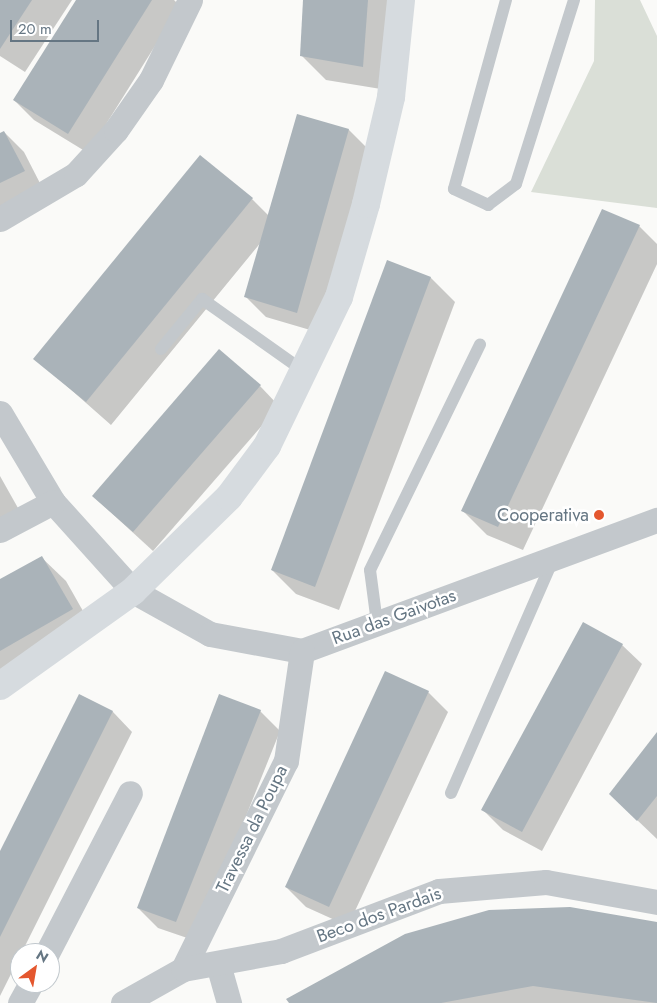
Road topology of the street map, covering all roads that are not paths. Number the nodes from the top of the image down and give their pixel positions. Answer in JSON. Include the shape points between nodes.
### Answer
{"nodes":[{"id":1,"x":190,"y":0,"type":"edge"},
{"id":2,"x":401,"y":0,"type":"edge"},
{"id":3,"x":506,"y":0,"type":"edge"},
{"id":4,"x":574,"y":0,"type":"edge"},
{"id":5,"x":0,"y":219,"type":"edge"},
{"id":6,"x":480,"y":344,"type":"dead end"},
{"id":7,"x":161,"y":349,"type":"dead end"},
{"id":8,"x":305,"y":372,"type":"junction"},
{"id":9,"x":0,"y":413,"type":"edge"},
{"id":10,"x":52,"y":502,"type":"junction"},
{"id":11,"x":657,"y":520,"type":"edge"},
{"id":12,"x":0,"y":530,"type":"edge"},
{"id":13,"x":553,"y":560,"type":"junction"},
{"id":14,"x":133,"y":591,"type":"junction"},
{"id":15,"x":377,"y":623,"type":"junction"},
{"id":16,"x":302,"y":651,"type":"junction"},
{"id":17,"x":0,"y":686,"type":"edge"},
{"id":18,"x":130,"y":793,"type":"dead end"},
{"id":19,"x":451,"y":793,"type":"dead end"},
{"id":20,"x":657,"y":902,"type":"edge"},
{"id":21,"x":52,"y":943,"type":"edge"},
{"id":22,"x":218,"y":964,"type":"junction"},
{"id":23,"x":183,"y":969,"type":"junction"},
{"id":24,"x":123,"y":1003,"type":"edge"},
{"id":25,"x":229,"y":1003,"type":"edge"}],
"edges":[{"from":1,"to":5,"type":"street","via":[[151,80],[116,130],[76,174]]},
{"from":2,"to":8,"type":"street","via":[[391,97],[366,204],[339,297]]},
{"from":3,"to":4,"type":"lane","via":[[454,189],[488,205],[516,184]]},
{"from":6,"to":15,"type":"lane","via":[[370,570]]},
{"from":7,"to":8,"type":"lane","via":[[202,299]]},
{"from":8,"to":14,"type":"street","via":[[267,446],[229,497]]},
{"from":9,"to":10,"type":"street"},
{"from":10,"to":12,"type":"street"},
{"from":10,"to":14,"type":"street"},
{"from":11,"to":13,"type":"street","name":"Rua das Gaivotas"},
{"from":13,"to":15,"type":"street","name":"Rua das Gaivotas"},
{"from":13,"to":19,"type":"lane"},
{"from":14,"to":16,"type":"street","via":[[210,634]]},
{"from":14,"to":17,"type":"street"},
{"from":15,"to":16,"type":"street","name":"Rua das Gaivotas"},
{"from":16,"to":23,"type":"street","name":"Travessa da Poupa","via":[[286,761]]},
{"from":18,"to":21,"type":"street"},
{"from":20,"to":22,"type":"street","name":"Beco dos Pardais","via":[[546,882],[439,891],[281,951]]},
{"from":22,"to":23,"type":"street","name":"Beco dos Pardais"},
{"from":22,"to":25,"type":"street"},
{"from":23,"to":24,"type":"street"}]}
